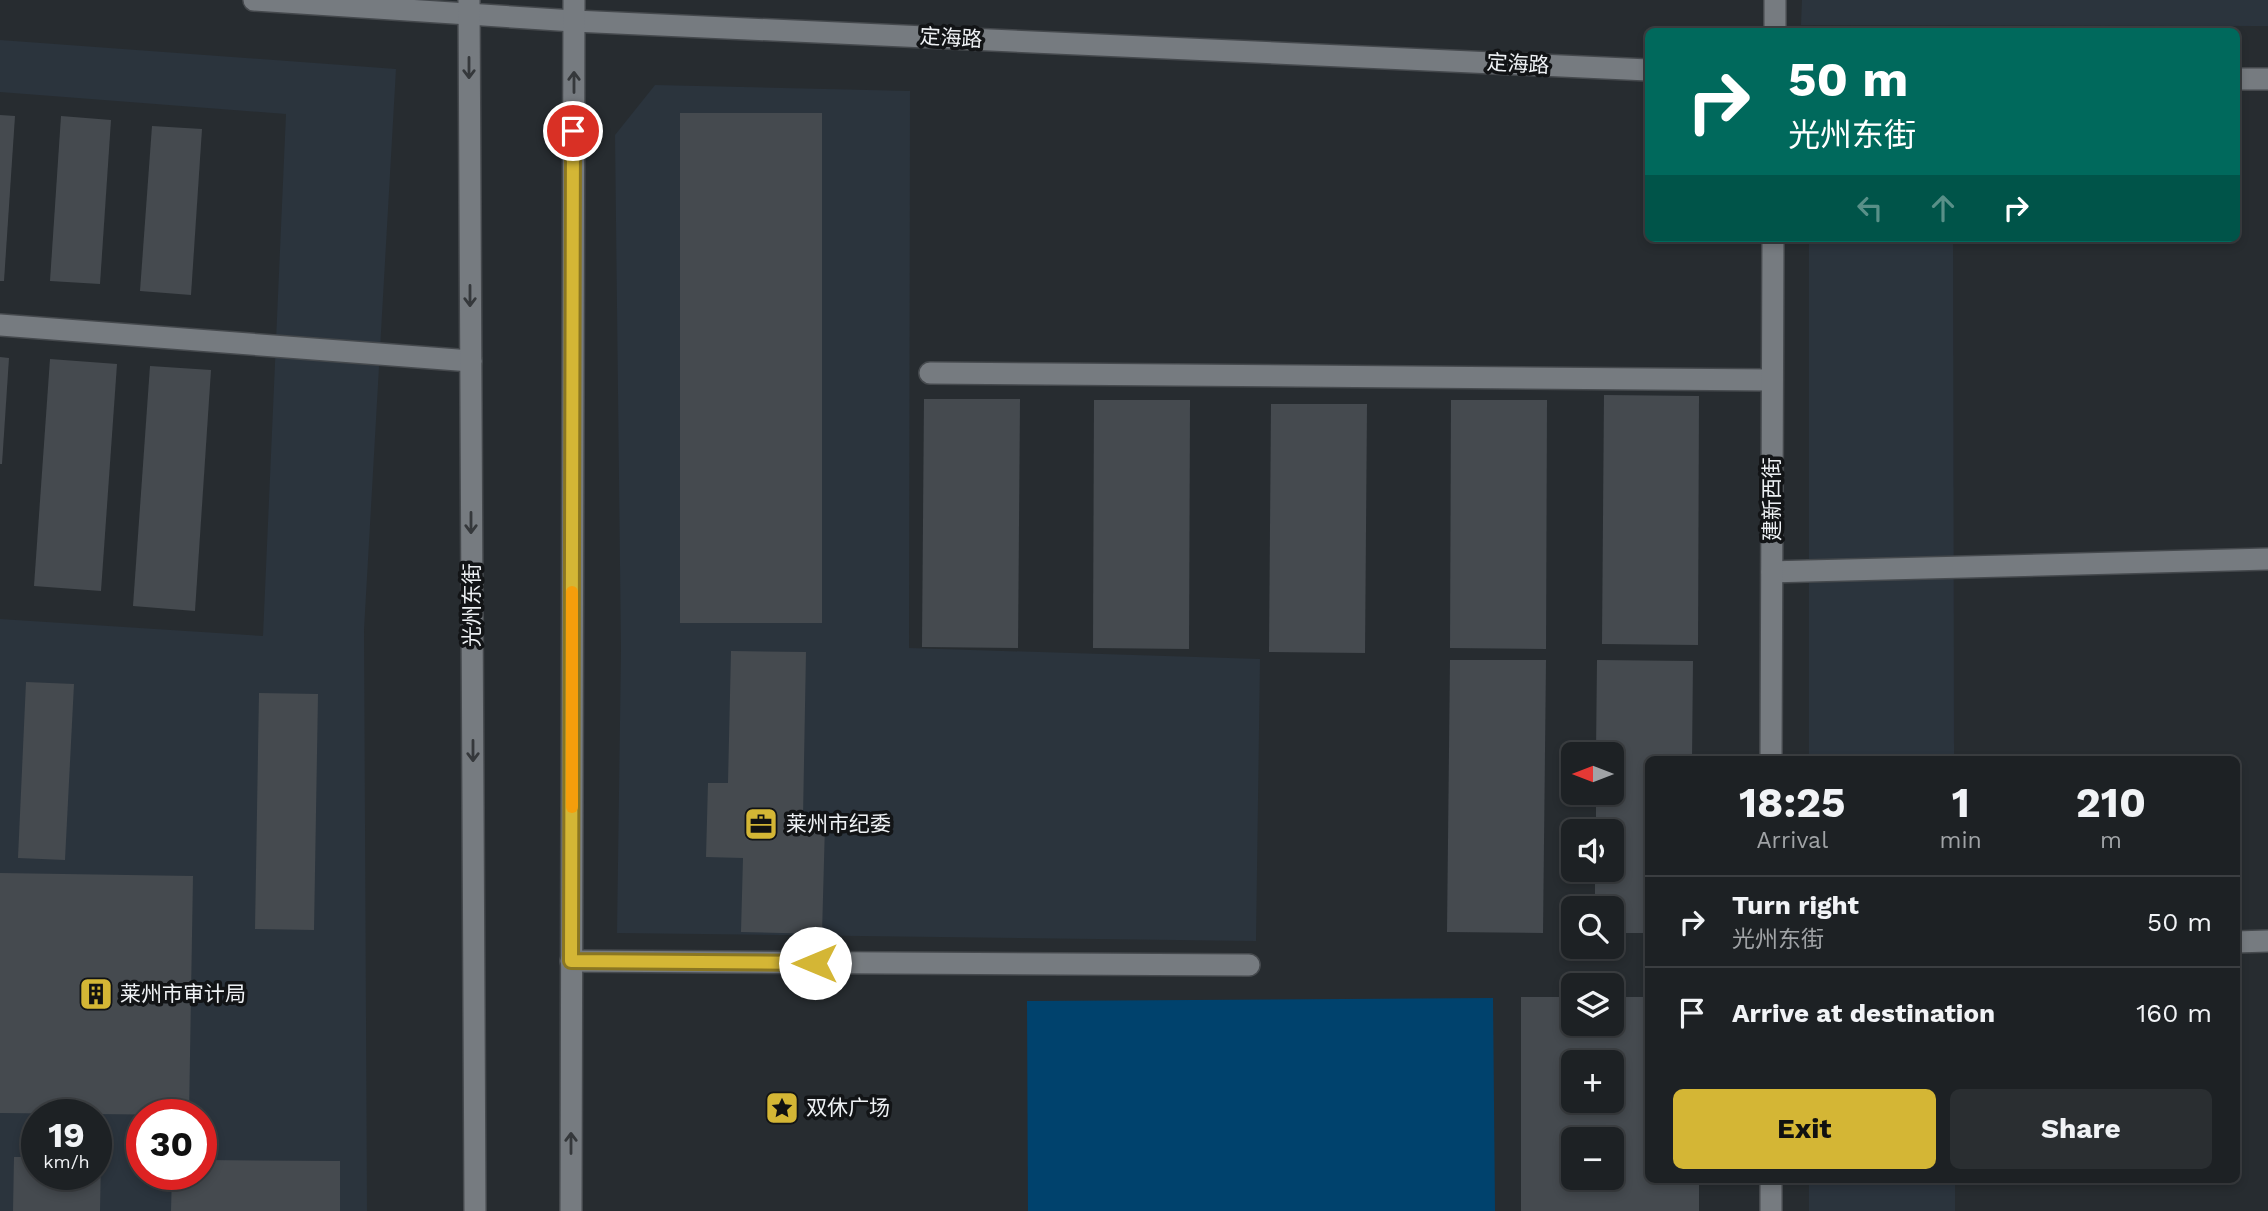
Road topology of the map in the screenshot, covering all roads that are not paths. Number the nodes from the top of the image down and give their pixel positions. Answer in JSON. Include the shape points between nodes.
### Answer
{"nodes":[{"id":1,"x":254,"y":0,"type":"edge"},
{"id":2,"x":1775,"y":0,"type":"edge"},
{"id":3,"x":469,"y":7,"type":"edge"},
{"id":4,"x":574,"y":10,"type":"edge"},
{"id":5,"x":1775,"y":28,"type":"edge"},
{"id":6,"x":1645,"y":69,"type":"edge"},
{"id":7,"x":2240,"y":79,"type":"edge"},
{"id":8,"x":2268,"y":79,"type":"edge"},
{"id":9,"x":1773,"y":242,"type":"edge"},
{"id":10,"x":0,"y":326,"type":"edge"},
{"id":11,"x":471,"y":361,"type":"junction"},
{"id":12,"x":930,"y":373,"type":"dead end"},
{"id":13,"x":1772,"y":380,"type":"junction"},
{"id":14,"x":2268,"y":559,"type":"edge"},
{"id":15,"x":1772,"y":572,"type":"junction"},
{"id":16,"x":1771,"y":756,"type":"edge"},
{"id":17,"x":2268,"y":941,"type":"edge"},
{"id":18,"x":2240,"y":942,"type":"edge"},
{"id":19,"x":571,"y":961,"type":"junction"},
{"id":20,"x":1249,"y":965,"type":"dead end"},
{"id":21,"x":1771,"y":1183,"type":"edge"},
{"id":22,"x":475,"y":1211,"type":"edge"},
{"id":23,"x":571,"y":1211,"type":"edge"},
{"id":24,"x":1771,"y":1211,"type":"edge"}],
"edges":[{"from":1,"to":3,"type":"street","name":"定海路"},
{"from":2,"to":5,"type":"street"},
{"from":3,"to":4,"type":"street","name":"定海路"},
{"from":3,"to":11,"type":"street","name":"光州东街","one_way":true},
{"from":4,"to":6,"type":"street","name":"定海路"},
{"from":19,"to":4,"type":"street","one_way":true},
{"from":7,"to":8,"type":"street"},
{"from":9,"to":13,"type":"street","name":"建新西街"},
{"from":10,"to":11,"type":"street"},
{"from":11,"to":22,"type":"street","name":"光州东街","one_way":true},
{"from":12,"to":13,"type":"street"},
{"from":13,"to":15,"type":"street","name":"建新西街"},
{"from":14,"to":15,"type":"street"},
{"from":15,"to":16,"type":"street","name":"建新西街"},
{"from":17,"to":18,"type":"street"},
{"from":19,"to":20,"type":"street"},
{"from":23,"to":19,"type":"street","one_way":true},
{"from":21,"to":24,"type":"street"}]}
